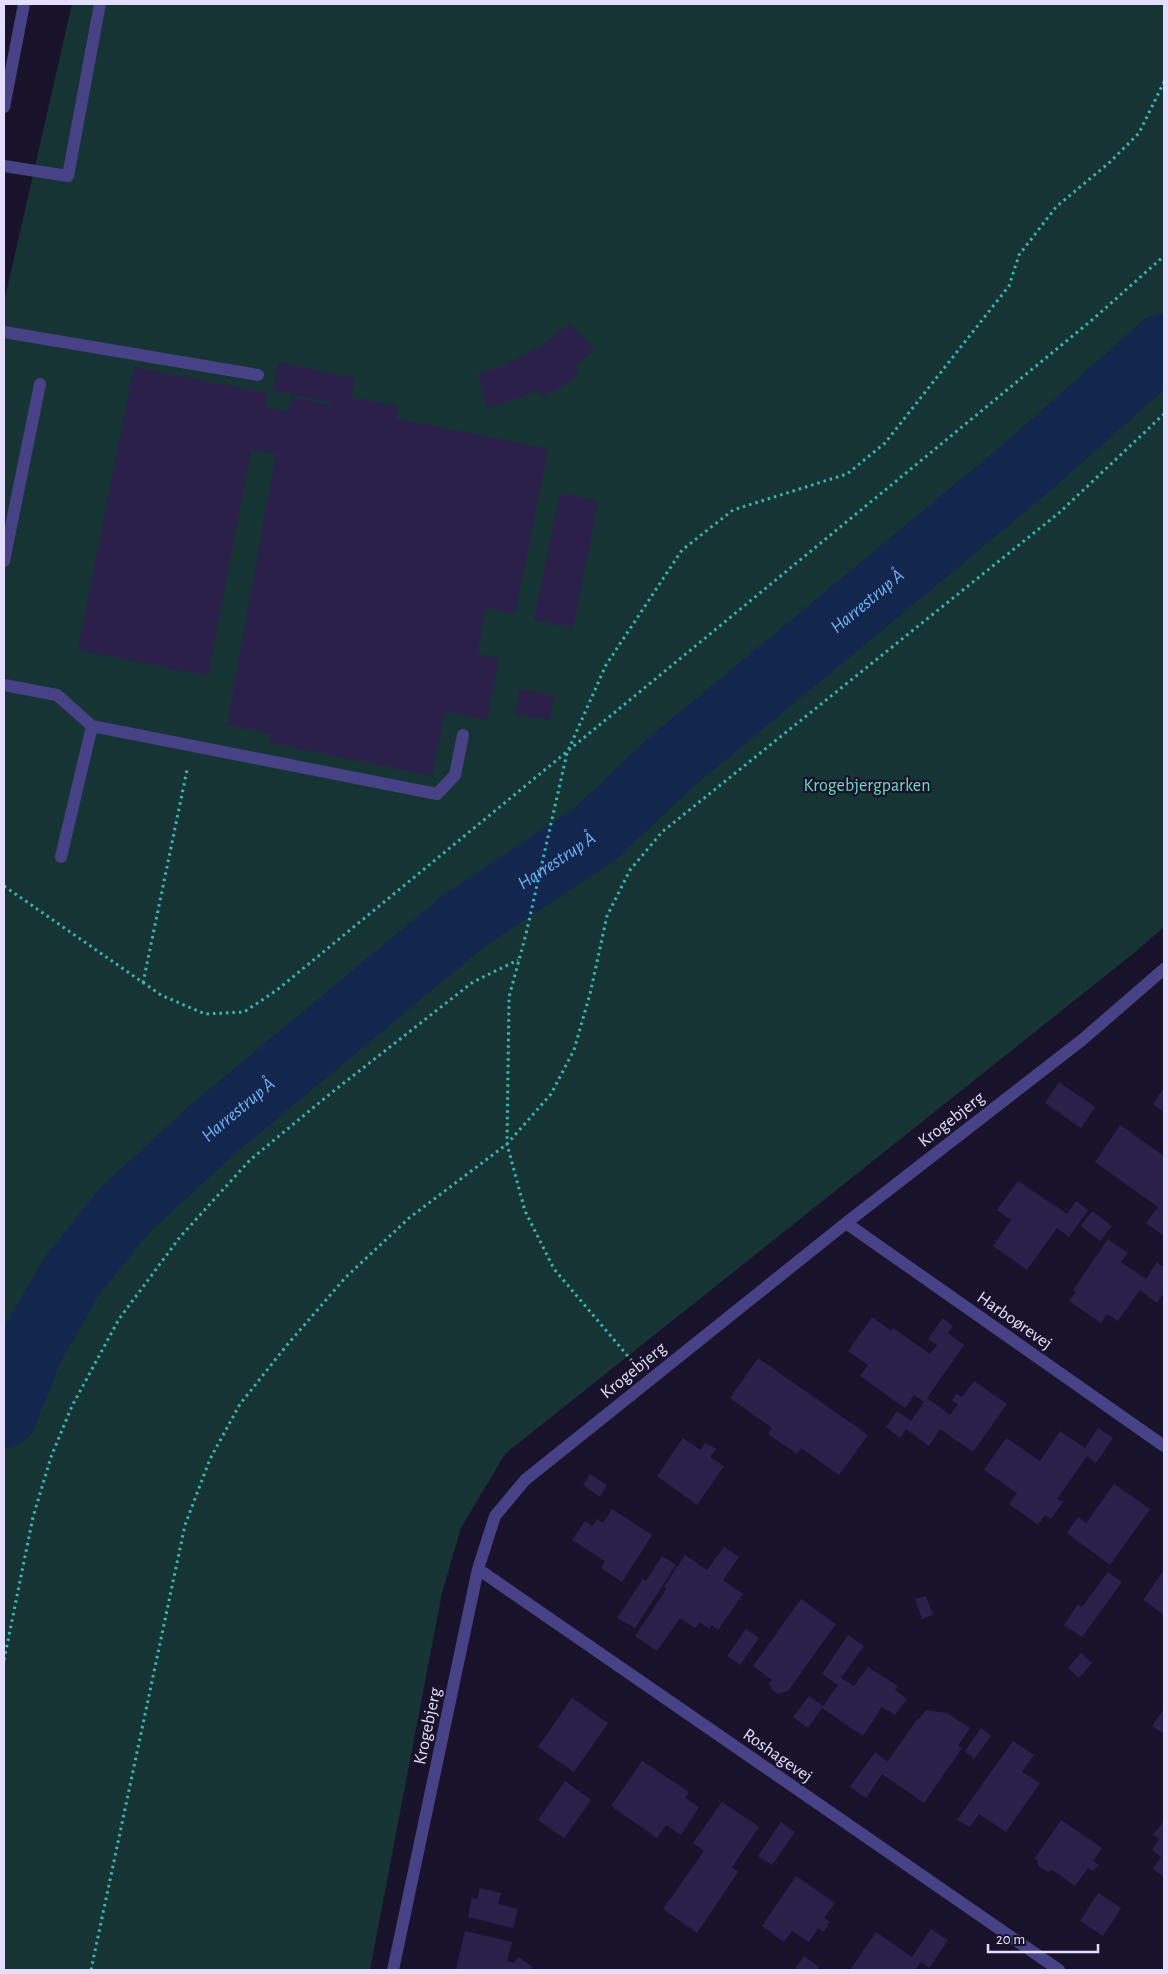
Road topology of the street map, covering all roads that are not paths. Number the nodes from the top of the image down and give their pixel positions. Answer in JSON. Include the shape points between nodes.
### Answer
{"nodes":[{"id":1,"x":24,"y":4,"type":"edge"},
{"id":2,"x":100,"y":4,"type":"edge"},
{"id":3,"x":4,"y":107,"type":"edge"},
{"id":4,"x":4,"y":166,"type":"edge"},
{"id":5,"x":4,"y":332,"type":"edge"},
{"id":6,"x":258,"y":375,"type":"dead end"},
{"id":7,"x":40,"y":384,"type":"dead end"},
{"id":8,"x":4,"y":562,"type":"edge"},
{"id":9,"x":4,"y":685,"type":"edge"},
{"id":10,"x":92,"y":726,"type":"junction"},
{"id":11,"x":463,"y":735,"type":"dead end"},
{"id":12,"x":61,"y":857,"type":"dead end"},
{"id":13,"x":1164,"y":969,"type":"edge"},
{"id":14,"x":846,"y":1223,"type":"junction"},
{"id":15,"x":1164,"y":1446,"type":"edge"},
{"id":16,"x":478,"y":1569,"type":"junction"},
{"id":17,"x":393,"y":1970,"type":"edge"},
{"id":18,"x":1059,"y":1970,"type":"edge"}],
"edges":[{"from":1,"to":3,"type":"street"},
{"from":2,"to":4,"type":"street","via":[[68,176]]},
{"from":5,"to":6,"type":"street"},
{"from":7,"to":8,"type":"street"},
{"from":9,"to":10,"type":"street","via":[[57,695]]},
{"from":10,"to":11,"type":"street","via":[[437,794],[455,775]]},
{"from":10,"to":12,"type":"street"},
{"from":13,"to":14,"type":"street","name":"Krogebjerg","via":[[1082,1040]]},
{"from":14,"to":15,"type":"street","name":"Harboørevej"},
{"from":14,"to":16,"type":"street","name":"Krogebjerg","via":[[524,1480],[495,1516]]},
{"from":16,"to":17,"type":"street","name":"Krogebjerg"},
{"from":16,"to":18,"type":"street","name":"Roshagevej"}]}
